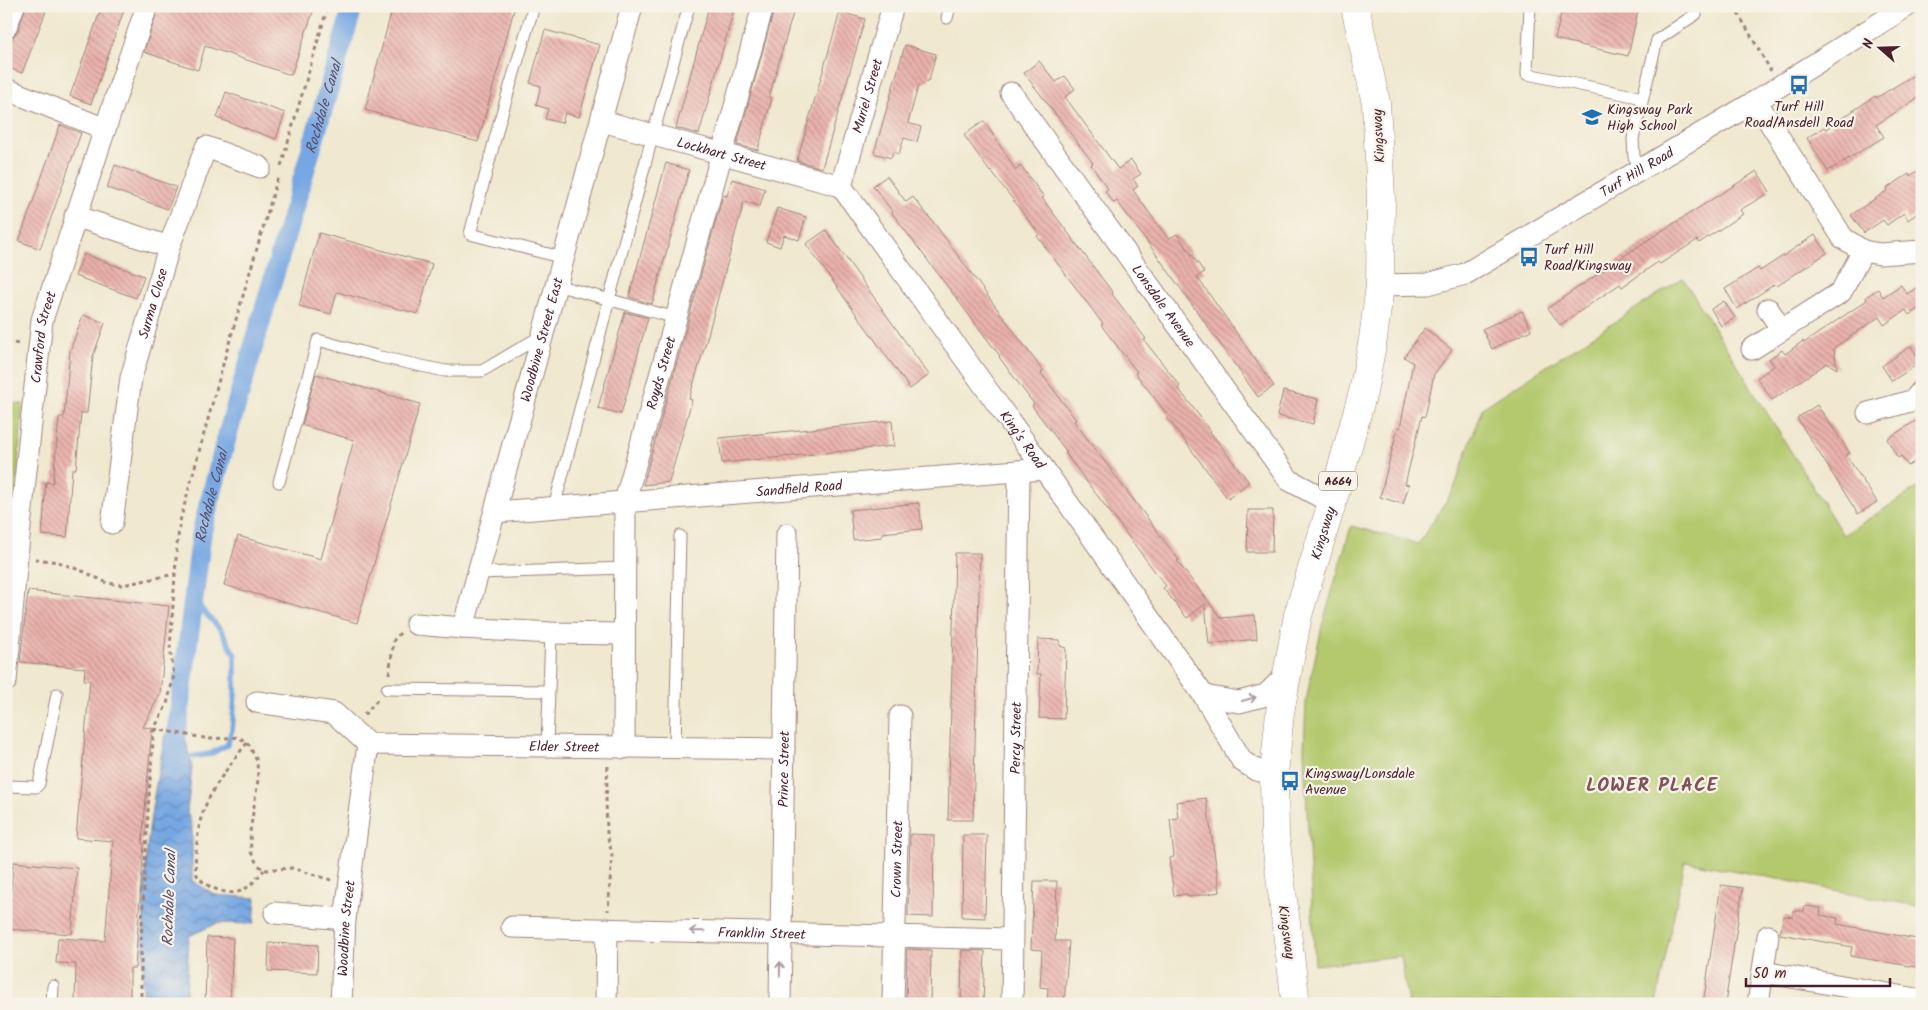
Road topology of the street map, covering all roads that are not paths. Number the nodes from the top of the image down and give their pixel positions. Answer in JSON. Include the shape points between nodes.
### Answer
{"nodes":[{"id":1,"x":14,"y":6,"type":"edge"},
{"id":2,"x":147,"y":6,"type":"edge"},
{"id":3,"x":534,"y":6,"type":"edge"},
{"id":4,"x":632,"y":6,"type":"edge"},
{"id":5,"x":689,"y":6,"type":"edge"},
{"id":6,"x":763,"y":6,"type":"edge"},
{"id":7,"x":893,"y":6,"type":"edge"},
{"id":8,"x":1355,"y":6,"type":"edge"},
{"id":9,"x":1530,"y":6,"type":"edge"},
{"id":10,"x":1907,"y":6,"type":"edge"},
{"id":11,"x":1696,"y":14,"type":"dead end"},
{"id":12,"x":6,"y":26,"type":"edge"},
{"id":13,"x":6,"y":89,"type":"edge"},
{"id":14,"x":1011,"y":93,"type":"dead end"},
{"id":15,"x":1643,"y":98,"type":"junction"},
{"id":16,"x":1756,"y":101,"type":"junction"},
{"id":17,"x":602,"y":120,"type":"junction"},
{"id":18,"x":105,"y":128,"type":"junction"},
{"id":19,"x":653,"y":134,"type":"junction"},
{"id":20,"x":722,"y":153,"type":"junction"},
{"id":21,"x":260,"y":168,"type":"dead end"},
{"id":22,"x":1642,"y":169,"type":"junction"},
{"id":23,"x":841,"y":186,"type":"junction"},
{"id":24,"x":75,"y":216,"type":"junction"},
{"id":25,"x":169,"y":247,"type":"junction"},
{"id":26,"x":1922,"y":251,"type":"edge"},
{"id":27,"x":1863,"y":252,"type":"junction"},
{"id":28,"x":564,"y":258,"type":"junction"},
{"id":29,"x":556,"y":285,"type":"junction"},
{"id":30,"x":1380,"y":285,"type":"junction"},
{"id":31,"x":609,"y":301,"type":"junction"},
{"id":32,"x":1768,"y":309,"type":"dead end"},
{"id":33,"x":676,"y":318,"type":"junction"},
{"id":34,"x":1782,"y":330,"type":"junction"},
{"id":35,"x":542,"y":336,"type":"junction"},
{"id":36,"x":1752,"y":349,"type":"dead end"},
{"id":37,"x":1922,"y":390,"type":"edge"},
{"id":38,"x":1868,"y":413,"type":"dead end"},
{"id":39,"x":1044,"y":469,"type":"junction"},
{"id":40,"x":1019,"y":471,"type":"junction"},
{"id":41,"x":279,"y":482,"type":"dead end"},
{"id":42,"x":625,"y":502,"type":"junction"},
{"id":43,"x":1332,"y":503,"type":"junction"},
{"id":44,"x":554,"y":507,"type":"junction"},
{"id":45,"x":495,"y":512,"type":"junction"},
{"id":46,"x":112,"y":523,"type":"dead end"},
{"id":47,"x":787,"y":534,"type":"dead end"},
{"id":48,"x":680,"y":536,"type":"dead end"},
{"id":49,"x":625,"y":568,"type":"junction"},
{"id":50,"x":478,"y":573,"type":"junction"},
{"id":51,"x":416,"y":624,"type":"dead end"},
{"id":52,"x":463,"y":628,"type":"junction"},
{"id":53,"x":551,"y":633,"type":"junction"},
{"id":54,"x":624,"y":634,"type":"junction"},
{"id":55,"x":1286,"y":675,"type":"junction"},
{"id":56,"x":6,"y":682,"type":"edge"},
{"id":57,"x":387,"y":689,"type":"dead end"},
{"id":58,"x":549,"y":691,"type":"junction"},
{"id":59,"x":56,"y":694,"type":"dead end"},
{"id":60,"x":1204,"y":696,"type":"junction"},
{"id":61,"x":256,"y":702,"type":"dead end"},
{"id":62,"x":900,"y":716,"type":"dead end"},
{"id":63,"x":368,"y":744,"type":"junction"},
{"id":64,"x":547,"y":747,"type":"junction"},
{"id":65,"x":616,"y":748,"type":"junction"},
{"id":66,"x":675,"y":748,"type":"junction"},
{"id":67,"x":784,"y":749,"type":"junction"},
{"id":68,"x":1274,"y":774,"type":"junction"},
{"id":69,"x":6,"y":786,"type":"edge"},
{"id":70,"x":275,"y":913,"type":"dead end"},
{"id":71,"x":345,"y":919,"type":"junction"},
{"id":72,"x":512,"y":927,"type":"dead end"},
{"id":73,"x":607,"y":930,"type":"junction"},
{"id":74,"x":781,"y":933,"type":"junction"},
{"id":75,"x":895,"y":936,"type":"junction"},
{"id":76,"x":1768,"y":936,"type":"dead end"},
{"id":77,"x":1012,"y":939,"type":"junction"},
{"id":78,"x":1763,"y":972,"type":"junction"},
{"id":79,"x":52,"y":986,"type":"dead end"},
{"id":80,"x":1922,"y":1000,"type":"edge"},
{"id":81,"x":52,"y":1004,"type":"edge"},
{"id":82,"x":341,"y":1004,"type":"edge"},
{"id":83,"x":606,"y":1004,"type":"edge"},
{"id":84,"x":780,"y":1004,"type":"edge"},
{"id":85,"x":893,"y":1004,"type":"edge"},
{"id":86,"x":1012,"y":1004,"type":"edge"},
{"id":87,"x":1296,"y":1004,"type":"edge"},
{"id":88,"x":1758,"y":1004,"type":"edge"}],
"edges":[{"from":1,"to":12,"type":"street"},
{"from":2,"to":18,"type":"street","name":"Crawford Street"},
{"from":3,"to":28,"type":"lane","via":[[470,234]]},
{"from":4,"to":17,"type":"street","name":"Woodbine Street East"},
{"from":5,"to":19,"type":"lane"},
{"from":6,"to":20,"type":"street","name":"Royds Street"},
{"from":7,"to":23,"type":"street","name":"Muriel Street"},
{"from":8,"to":30,"type":"highway","name":"Kingsway","number":"A664","via":[[1376,103],[1382,198]]},
{"from":9,"to":15,"type":"lane","via":[[1527,74]]},
{"from":10,"to":16,"type":"street","name":"Turf Hill Road"},
{"from":11,"to":15,"type":"lane","via":[[1657,40]]},
{"from":13,"to":18,"type":"street"},
{"from":14,"to":43,"type":"street","name":"Lonsdale Avenue","via":[[1289,480]]},
{"from":15,"to":22,"type":"lane","via":[[1633,139],[1634,157]]},
{"from":16,"to":22,"type":"street","name":"Turf Hill Road"},
{"from":16,"to":27,"type":"street","via":[[1842,238]]},
{"from":17,"to":19,"type":"street","name":"Lockhart Street"},
{"from":17,"to":28,"type":"street","name":"Woodbine Street East"},
{"from":18,"to":24,"type":"street","name":"Crawford Street"},
{"from":19,"to":20,"type":"street","name":"Lockhart Street"},
{"from":19,"to":31,"type":"lane"},
{"from":20,"to":23,"type":"street","name":"Lockhart Street"},
{"from":20,"to":33,"type":"street","name":"Royds Street"},
{"from":21,"to":25,"type":"street","name":"Surma Close","via":[[206,147]]},
{"from":22,"to":30,"type":"street","name":"Turf Hill Road","via":[[1465,274],[1428,284]]},
{"from":23,"to":39,"type":"street","name":"King's Road"},
{"from":24,"to":25,"type":"street"},
{"from":24,"to":56,"type":"street","name":"Crawford Street","via":[[42,320]]},
{"from":25,"to":46,"type":"street","name":"Surma Close","via":[[131,378]]},
{"from":26,"to":27,"type":"street"},
{"from":27,"to":34,"type":"street","via":[[1841,292]]},
{"from":28,"to":29,"type":"street","name":"Woodbine Street East"},
{"from":29,"to":31,"type":"lane"},
{"from":29,"to":35,"type":"street","name":"Woodbine Street East"},
{"from":30,"to":43,"type":"highway","name":"Kingsway","number":"A664","via":[[1363,392]]},
{"from":31,"to":33,"type":"lane"},
{"from":31,"to":44,"type":"lane"},
{"from":32,"to":34,"type":"street"},
{"from":33,"to":42,"type":"street","name":"Royds Street"},
{"from":34,"to":36,"type":"street"},
{"from":35,"to":41,"type":"lane","via":[[482,371],[445,371],[318,340]]},
{"from":35,"to":45,"type":"street","name":"Woodbine Street East"},
{"from":37,"to":38,"type":"street","via":[[1914,400]]},
{"from":39,"to":40,"type":"street","name":"Sandfield Road"},
{"from":39,"to":60,"type":"street","name":"King's Road"},
{"from":40,"to":42,"type":"street","name":"Sandfield Road"},
{"from":40,"to":77,"type":"street","name":"Percy Street"},
{"from":42,"to":44,"type":"street","name":"Sandfield Road"},
{"from":42,"to":49,"type":"street","name":"Royds Street"},
{"from":43,"to":55,"type":"highway","name":"Kingsway","number":"A664","via":[[1298,614]]},
{"from":44,"to":45,"type":"street","name":"Sandfield Road"},
{"from":45,"to":50,"type":"street","name":"Woodbine Street East"},
{"from":47,"to":67,"type":"street","name":"Prince Street"},
{"from":48,"to":66,"type":"lane"},
{"from":49,"to":50,"type":"lane"},
{"from":49,"to":54,"type":"street","name":"Royds Street"},
{"from":50,"to":52,"type":"street","name":"Woodbine Street East"},
{"from":51,"to":52,"type":"street"},
{"from":52,"to":53,"type":"street"},
{"from":53,"to":54,"type":"street"},
{"from":53,"to":58,"type":"lane"},
{"from":54,"to":65,"type":"street","name":"Royds Street"},
{"from":60,"to":55,"type":"street","one_way":true,"via":[[1238,702],[1266,695]]},
{"from":55,"to":68,"type":"highway","name":"Kingsway","number":"A664"},
{"from":57,"to":58,"type":"lane"},
{"from":58,"to":64,"type":"lane"},
{"from":59,"to":69,"type":"lane","via":[[39,784],[36,787]]},
{"from":60,"to":68,"type":"street","name":"King's Road","via":[[1242,761],[1256,770]]},
{"from":61,"to":63,"type":"street","via":[[334,713]]},
{"from":62,"to":75,"type":"street","name":"Crown Street"},
{"from":63,"to":64,"type":"street","name":"Elder Street"},
{"from":63,"to":71,"type":"street","name":"Woodbine Street"},
{"from":64,"to":65,"type":"street","name":"Elder Street"},
{"from":65,"to":66,"type":"street","name":"Elder Street"},
{"from":66,"to":67,"type":"street","name":"Elder Street"},
{"from":67,"to":74,"type":"street","name":"Prince Street"},
{"from":68,"to":87,"type":"highway","name":"Kingsway","number":"A664","via":[[1275,835]]},
{"from":70,"to":71,"type":"street"},
{"from":71,"to":82,"type":"street","name":"Woodbine Street"},
{"from":72,"to":73,"type":"street","name":"Franklin Street"},
{"from":74,"to":73,"type":"street","name":"Franklin Street","one_way":true},
{"from":73,"to":83,"type":"street"},
{"from":74,"to":75,"type":"street","name":"Franklin Street"},
{"from":84,"to":74,"type":"street","name":"Prince Street","one_way":true},
{"from":75,"to":77,"type":"street","name":"Franklin Street"},
{"from":75,"to":85,"type":"street","name":"Crown Street"},
{"from":76,"to":78,"type":"street"},
{"from":77,"to":86,"type":"street","name":"Percy Street"},
{"from":78,"to":80,"type":"street"},
{"from":78,"to":88,"type":"street"},
{"from":79,"to":81,"type":"lane"}]}
